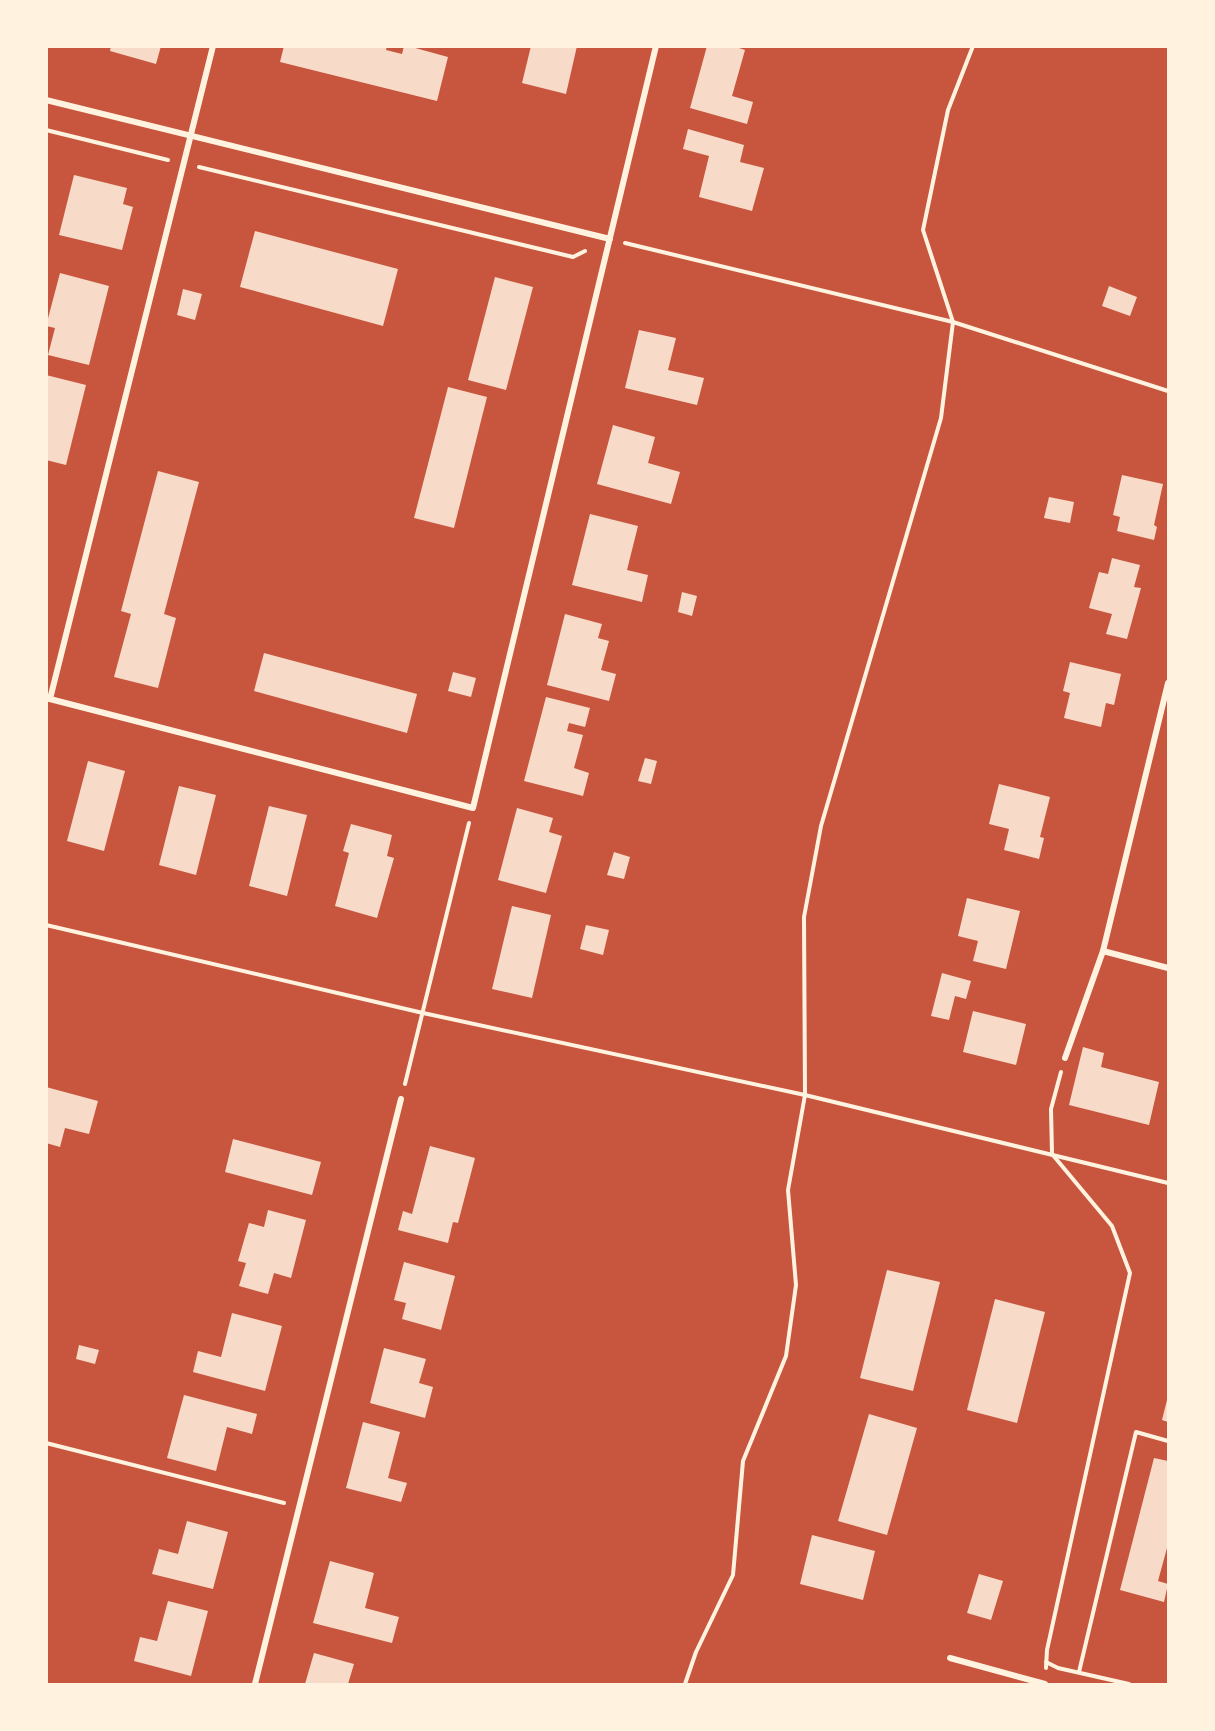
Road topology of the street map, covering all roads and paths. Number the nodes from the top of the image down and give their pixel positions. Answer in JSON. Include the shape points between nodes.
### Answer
{"nodes":[{"id":1,"x":213,"y":46,"type":"edge"},
{"id":2,"x":656,"y":46,"type":"edge"},
{"id":3,"x":972,"y":46,"type":"edge"},
{"id":4,"x":46,"y":100,"type":"edge"},
{"id":5,"x":191,"y":136,"type":"junction"},
{"id":6,"x":610,"y":239,"type":"junction"},
{"id":7,"x":1168,"y":683,"type":"edge"},
{"id":8,"x":48,"y":699,"type":"edge"},
{"id":9,"x":473,"y":808,"type":"junction"},
{"id":10,"x":46,"y":925,"type":"edge"},
{"id":11,"x":1103,"y":951,"type":"junction"},
{"id":12,"x":1168,"y":968,"type":"edge"},
{"id":13,"x":423,"y":1013,"type":"junction"},
{"id":14,"x":1065,"y":1059,"type":"joint"},
{"id":15,"x":805,"y":1095,"type":"junction"},
{"id":16,"x":401,"y":1099,"type":"joint"},
{"id":17,"x":1052,"y":1154,"type":"junction"},
{"id":18,"x":1168,"y":1183,"type":"edge"},
{"id":19,"x":1168,"y":1441,"type":"edge"},
{"id":20,"x":46,"y":1443,"type":"edge"},
{"id":21,"x":299,"y":1507,"type":"junction"},
{"id":22,"x":950,"y":1658,"type":"dead end"},
{"id":23,"x":1046,"y":1662,"type":"junction"},
{"id":24,"x":1079,"y":1672,"type":"junction"},
{"id":25,"x":255,"y":1684,"type":"edge"},
{"id":26,"x":685,"y":1684,"type":"edge"},
{"id":27,"x":1046,"y":1684,"type":"edge"},
{"id":28,"x":1128,"y":1684,"type":"edge"}],
"edges":[{"from":1,"to":5,"type":"street"},
{"from":2,"to":6,"type":"street"},
{"from":3,"to":15,"type":"path","via":[[948,110],[923,230],[953,322],[941,418],[821,826],[804,917]]},
{"from":4,"to":5,"type":"street"},
{"from":5,"to":6,"type":"street"},
{"from":5,"to":8,"type":"street"},
{"from":6,"to":9,"type":"street"},
{"from":7,"to":11,"type":"street"},
{"from":8,"to":9,"type":"street"},
{"from":9,"to":13,"type":"path"},
{"from":10,"to":13,"type":"path"},
{"from":11,"to":12,"type":"street"},
{"from":11,"to":14,"type":"street"},
{"from":13,"to":15,"type":"path"},
{"from":13,"to":16,"type":"path"},
{"from":14,"to":17,"type":"path","via":[[1051,1109]]},
{"from":15,"to":17,"type":"path"},
{"from":15,"to":26,"type":"path","via":[[788,1190],[796,1285],[786,1356],[743,1461],[733,1575]]},
{"from":16,"to":21,"type":"street"},
{"from":17,"to":18,"type":"path"},
{"from":17,"to":23,"type":"path","via":[[1112,1226],[1130,1273]]},
{"from":19,"to":24,"type":"path","via":[[1136,1432]]},
{"from":20,"to":21,"type":"path"},
{"from":21,"to":25,"type":"street"},
{"from":22,"to":27,"type":"street"},
{"from":23,"to":24,"type":"path"},
{"from":23,"to":27,"type":"path"},
{"from":24,"to":28,"type":"path"}]}
